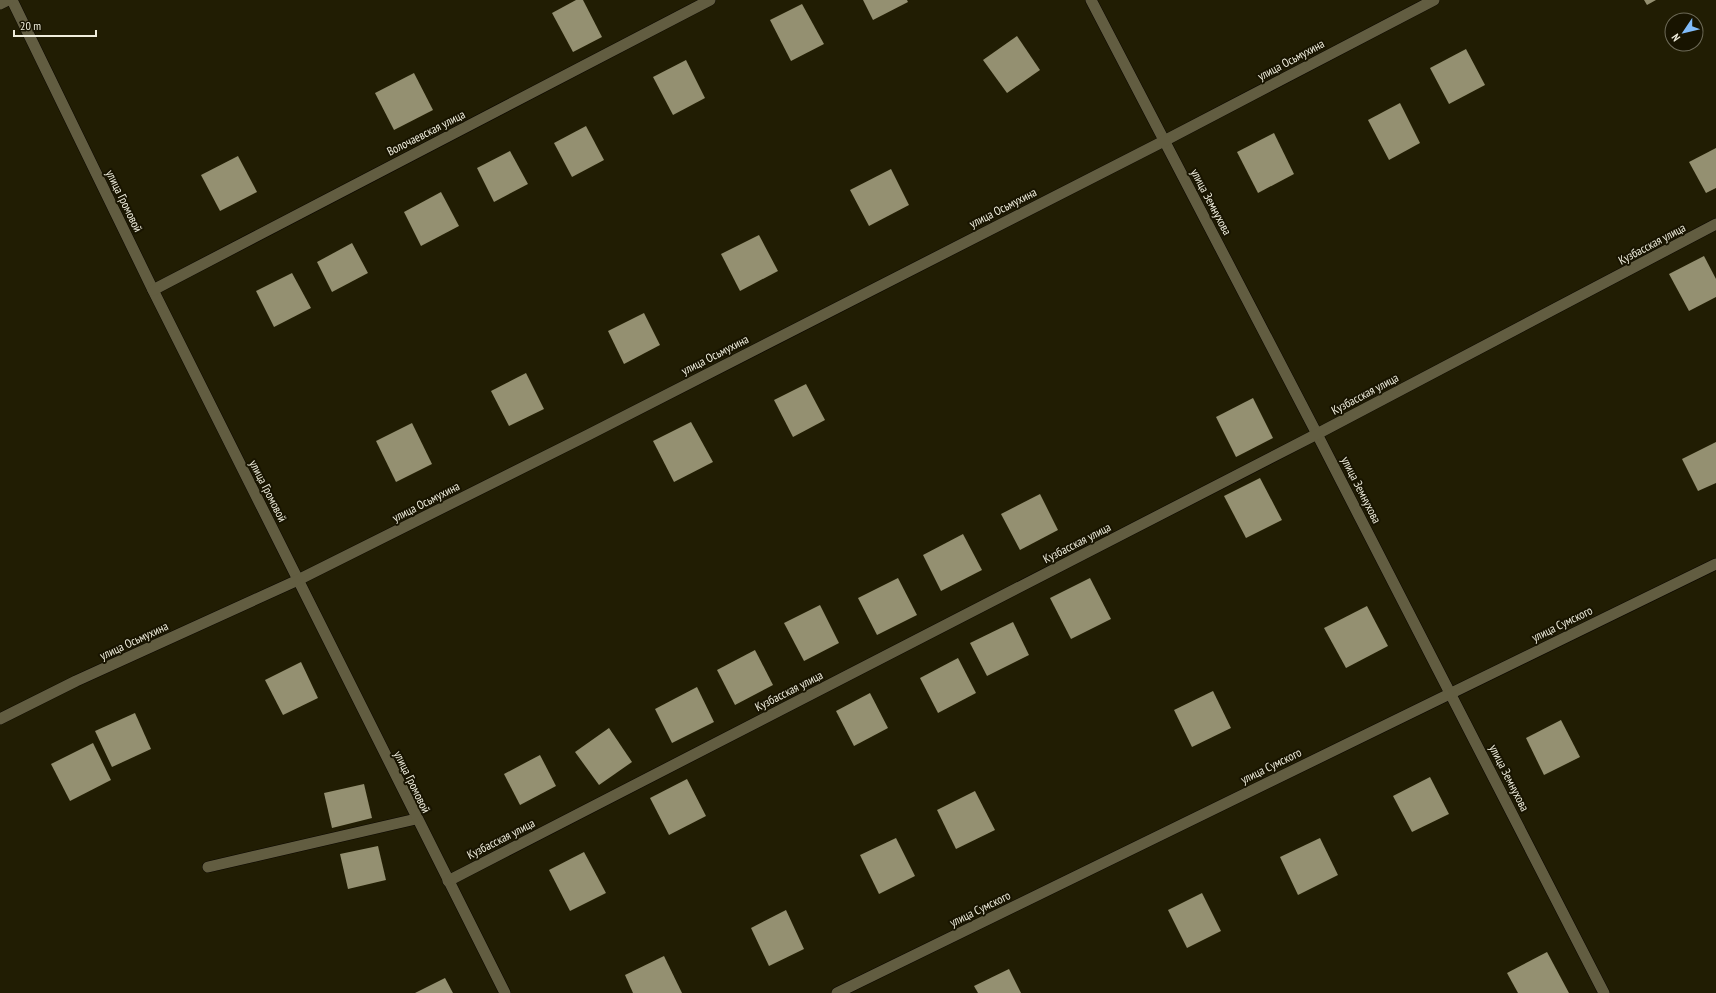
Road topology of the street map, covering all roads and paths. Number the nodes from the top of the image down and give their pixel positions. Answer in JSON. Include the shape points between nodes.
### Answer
{"nodes":[{"id":1,"x":8,"y":0,"type":"edge"},
{"id":2,"x":12,"y":0,"type":"edge"},
{"id":3,"x":710,"y":0,"type":"edge"},
{"id":4,"x":1091,"y":0,"type":"edge"},
{"id":5,"x":1434,"y":0,"type":"edge"},
{"id":6,"x":0,"y":4,"type":"edge"},
{"id":7,"x":1164,"y":141,"type":"junction"},
{"id":8,"x":1716,"y":224,"type":"edge"},
{"id":9,"x":153,"y":290,"type":"junction"},
{"id":10,"x":1317,"y":434,"type":"junction"},
{"id":11,"x":1716,"y":564,"type":"edge"},
{"id":12,"x":298,"y":580,"type":"junction"},
{"id":13,"x":1451,"y":693,"type":"junction"},
{"id":14,"x":0,"y":719,"type":"edge"},
{"id":15,"x":416,"y":819,"type":"junction"},
{"id":16,"x":208,"y":867,"type":"dead end"},
{"id":17,"x":448,"y":881,"type":"junction"},
{"id":18,"x":504,"y":993,"type":"edge"},
{"id":19,"x":837,"y":993,"type":"edge"},
{"id":20,"x":1604,"y":993,"type":"edge"}],
"edges":[{"from":1,"to":6,"type":"street"},
{"from":2,"to":9,"type":"street","name":"улица Громовой"},
{"from":3,"to":9,"type":"street","name":"Волочаевская улица"},
{"from":4,"to":7,"type":"street","name":"улица Земнухова"},
{"from":5,"to":7,"type":"street","name":"улица Осьмухина"},
{"from":7,"to":10,"type":"street","name":"улица Земнухова"},
{"from":7,"to":12,"type":"street","name":"улица Осьмухина"},
{"from":8,"to":10,"type":"street","name":"Кузбасская улица"},
{"from":9,"to":12,"type":"street","name":"улица Громовой"},
{"from":10,"to":13,"type":"street","name":"улица Земнухова"},
{"from":10,"to":17,"type":"street","name":"Кузбасская улица"},
{"from":11,"to":13,"type":"street","name":"улица Сумского"},
{"from":12,"to":14,"type":"street","name":"улица Осьмухина","via":[[76,681]]},
{"from":12,"to":15,"type":"street","name":"улица Громовой"},
{"from":13,"to":19,"type":"street","name":"улица Сумского"},
{"from":13,"to":20,"type":"street","name":"улица Земнухова"},
{"from":15,"to":16,"type":"street"},
{"from":15,"to":17,"type":"street","name":"улица Громовой"},
{"from":17,"to":18,"type":"street","name":"улица Громовой"}]}
